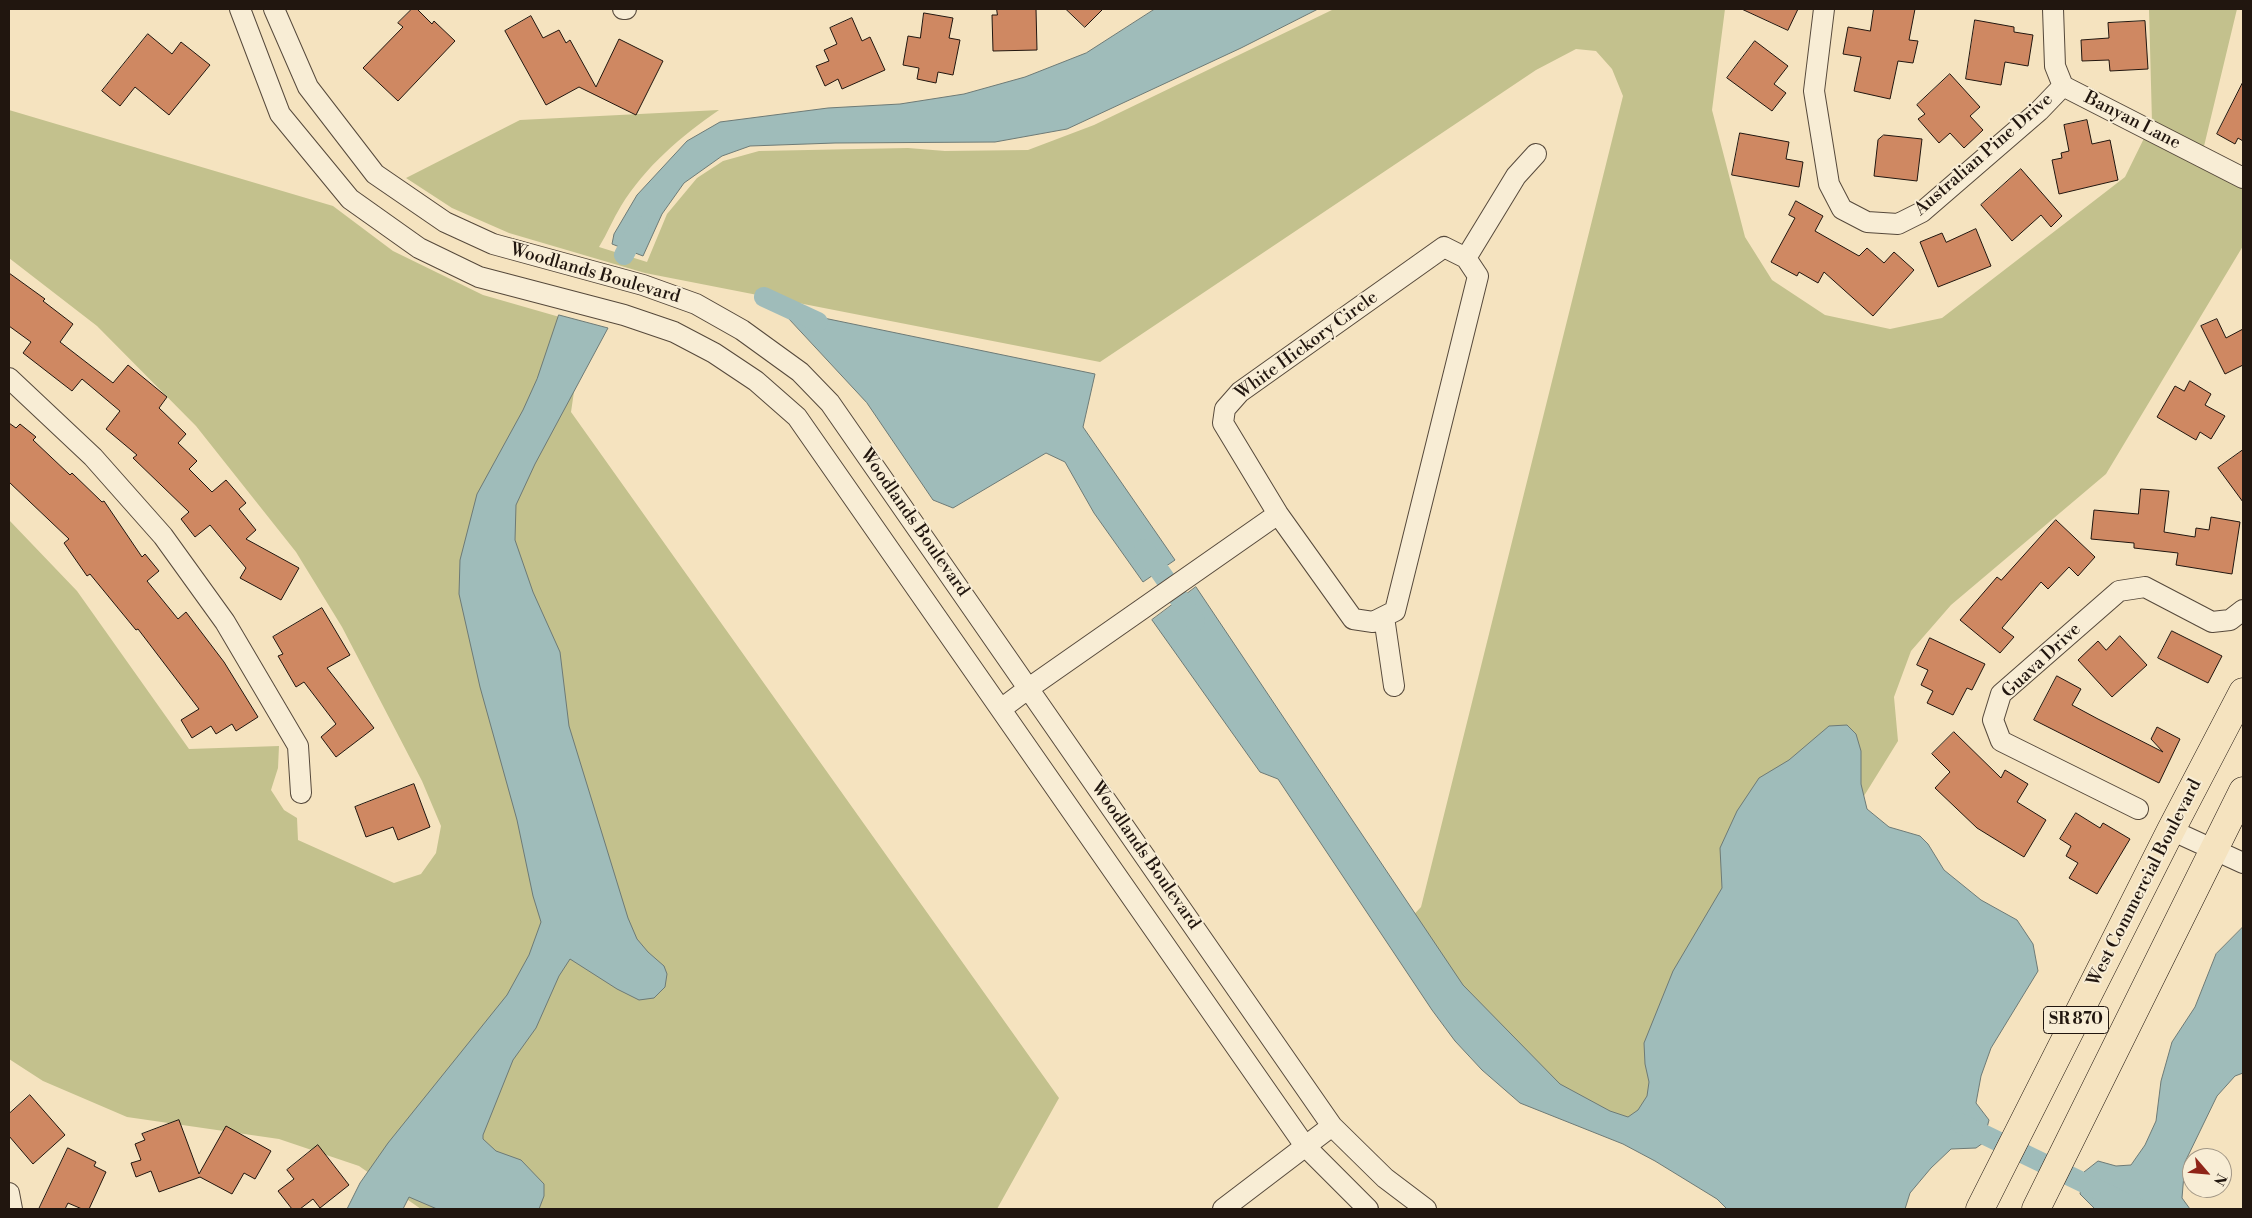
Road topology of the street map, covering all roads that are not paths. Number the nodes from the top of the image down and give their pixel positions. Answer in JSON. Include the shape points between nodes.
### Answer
{"nodes":[{"id":1,"x":240,"y":9,"type":"edge"},
{"id":2,"x":274,"y":9,"type":"edge"},
{"id":3,"x":1824,"y":9,"type":"edge"},
{"id":4,"x":2053,"y":9,"type":"edge"},
{"id":5,"x":2063,"y":86,"type":"junction"},
{"id":6,"x":1536,"y":154,"type":"dead end"},
{"id":7,"x":2243,"y":178,"type":"edge"},
{"id":8,"x":1466,"y":258,"type":"junction"},
{"id":9,"x":9,"y":378,"type":"edge"},
{"id":10,"x":1278,"y":514,"type":"junction"},
{"id":11,"x":2237,"y":615,"type":"edge"},
{"id":12,"x":1384,"y":617,"type":"junction"},
{"id":13,"x":1394,"y":686,"type":"dead end"},
{"id":14,"x":1029,"y":688,"type":"junction"},
{"id":15,"x":2243,"y":692,"type":"edge"},
{"id":16,"x":1001,"y":709,"type":"junction"},
{"id":17,"x":2243,"y":791,"type":"edge"},
{"id":18,"x":301,"y":793,"type":"dead end"},
{"id":19,"x":2138,"y":809,"type":"dead end"},
{"id":20,"x":2171,"y":830,"type":"junction"},
{"id":21,"x":2214,"y":850,"type":"junction"},
{"id":22,"x":2243,"y":863,"type":"edge"},
{"id":23,"x":1332,"y":1126,"type":"junction"},
{"id":24,"x":1305,"y":1146,"type":"junction"},
{"id":25,"x":9,"y":1193,"type":"edge"},
{"id":26,"x":12,"y":1209,"type":"edge"},
{"id":27,"x":1222,"y":1209,"type":"edge"},
{"id":28,"x":1368,"y":1209,"type":"edge"},
{"id":29,"x":1426,"y":1209,"type":"edge"},
{"id":30,"x":1980,"y":1209,"type":"edge"},
{"id":31,"x":2036,"y":1209,"type":"edge"}],
"edges":[{"from":1,"to":16,"type":"street","name":"Woodlands Boulevard","via":[[280,114],[350,199],[419,248],[479,277],[624,315],[674,332],[756,380],[797,417]]},
{"from":2,"to":14,"type":"street","name":"Woodlands Boulevard","via":[[308,87],[375,174],[445,222],[493,244],[643,285],[696,304],[742,330],[800,372],[830,403]]},
{"from":3,"to":5,"type":"street","name":"Australian Pine Drive","via":[[1814,91],[1829,184],[1842,209],[1867,222],[1898,224],[1922,212],[2040,110]]},
{"from":4,"to":5,"type":"street","name":"Banyan Lane","via":[[2055,66]]},
{"from":5,"to":7,"type":"street","name":"Banyan Lane"},
{"from":6,"to":8,"type":"street","via":[[1516,176]]},
{"from":8,"to":10,"type":"street","name":"White Hickory Circle","via":[[1444,248],[1240,392],[1225,409],[1223,423]]},
{"from":8,"to":12,"type":"street","via":[[1478,276],[1395,611]]},
{"from":9,"to":18,"type":"street","via":[[93,458],[163,536],[225,622],[298,746]]},
{"from":10,"to":12,"type":"street","name":"White Hickory Circle","via":[[1353,619],[1373,622]]},
{"from":10,"to":14,"type":"street"},
{"from":11,"to":19,"type":"street","name":"Guava Drive","via":[[2212,622],[2144,587],[2119,591],[2002,694],[1993,720],[2001,741]]},
{"from":12,"to":13,"type":"street"},
{"from":14,"to":16,"type":"street"},
{"from":14,"to":23,"type":"street","name":"Woodlands Boulevard"},
{"from":15,"to":20,"type":"highway","name":"West Commercial Boulevard","number":"SR 870"},
{"from":16,"to":24,"type":"street","name":"Woodlands Boulevard"},
{"from":17,"to":21,"type":"highway","number":"SR 870"},
{"from":20,"to":21,"type":"street"},
{"from":20,"to":30,"type":"highway","name":"West Commercial Boulevard","number":"SR 870"},
{"from":21,"to":22,"type":"street"},
{"from":21,"to":31,"type":"highway","number":"SR 870"},
{"from":23,"to":24,"type":"street"},
{"from":23,"to":29,"type":"street","name":"Woodlands Boulevard","via":[[1385,1178]]},
{"from":24,"to":27,"type":"street"},
{"from":24,"to":28,"type":"street","name":"Woodlands Boulevard"},
{"from":25,"to":26,"type":"street"}]}
